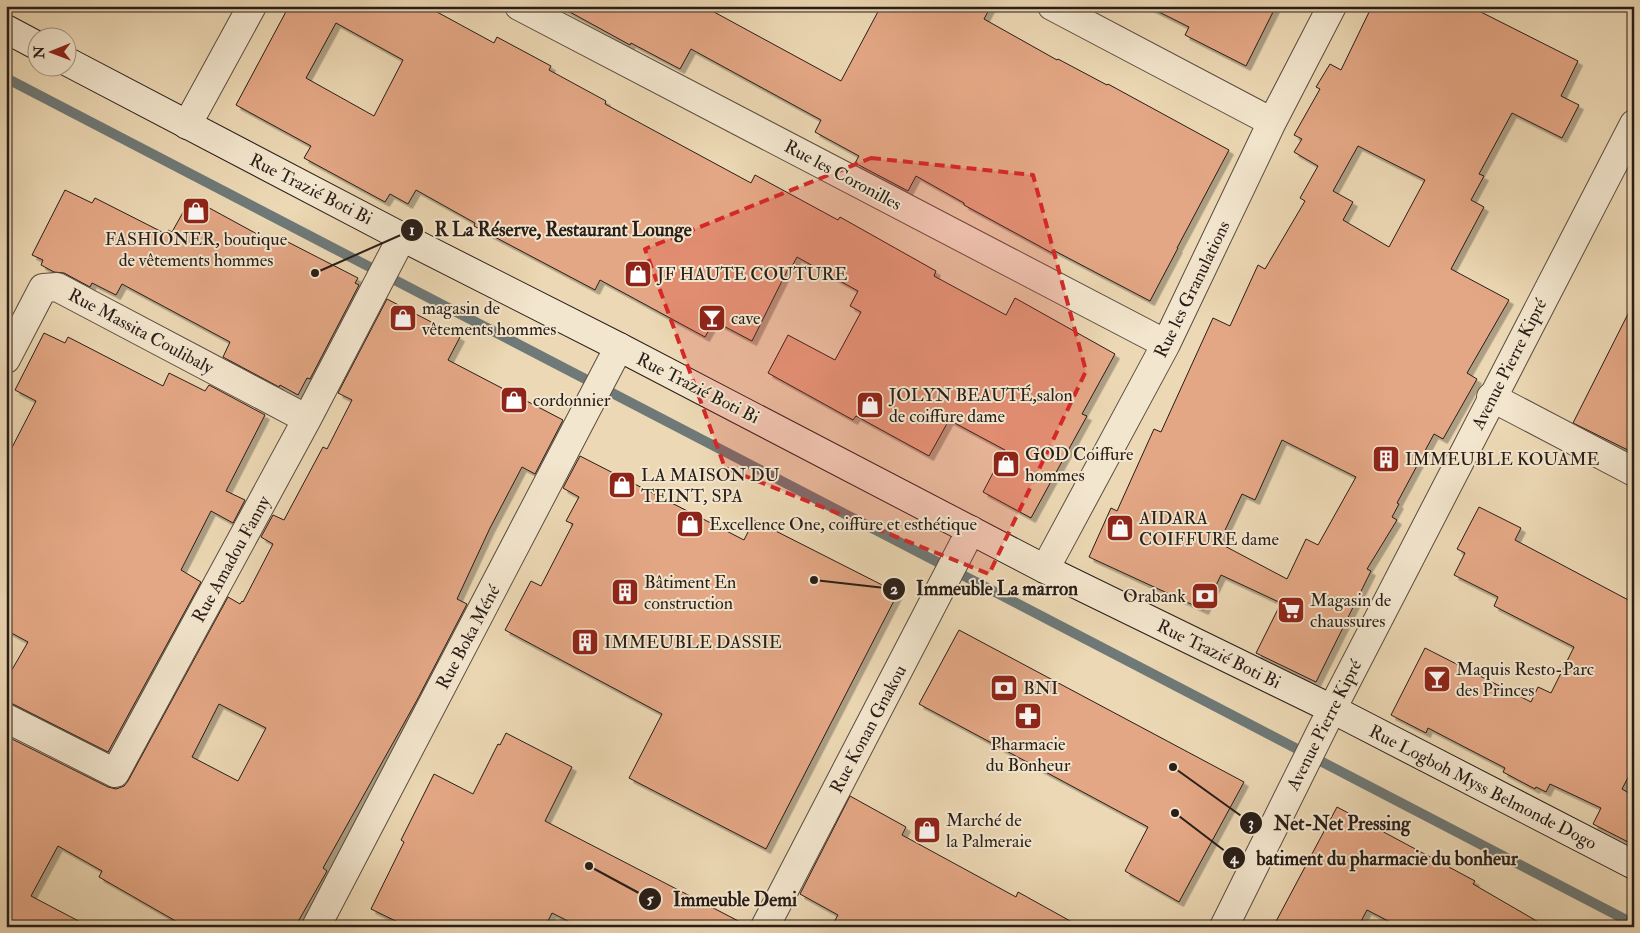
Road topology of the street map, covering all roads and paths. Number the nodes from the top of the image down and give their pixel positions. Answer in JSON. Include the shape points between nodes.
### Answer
{"nodes":[{"id":1,"x":252,"y":6,"type":"edge"},
{"id":2,"x":519,"y":6,"type":"edge"},
{"id":3,"x":1052,"y":6,"type":"edge"},
{"id":4,"x":1332,"y":6,"type":"edge"},
{"id":5,"x":6,"y":29,"type":"edge"},
{"id":6,"x":28,"y":41,"type":"edge"},
{"id":7,"x":78,"y":67,"type":"edge"},
{"id":8,"x":1272,"y":122,"type":"junction"},
{"id":9,"x":1634,"y":124,"type":"edge"},
{"id":10,"x":187,"y":125,"type":"junction"},
{"id":11,"x":402,"y":237,"type":"junction"},
{"id":12,"x":1166,"y":344,"type":"junction"},
{"id":13,"x":619,"y":347,"type":"junction"},
{"id":14,"x":6,"y":359,"type":"edge"},
{"id":15,"x":1491,"y":397,"type":"junction"},
{"id":16,"x":307,"y":419,"type":"junction"},
{"id":17,"x":1634,"y":472,"type":"edge"},
{"id":18,"x":972,"y":530,"type":"junction"},
{"id":19,"x":1045,"y":568,"type":"junction"},
{"id":20,"x":1332,"y":709,"type":"junction"},
{"id":21,"x":6,"y":718,"type":"edge"},
{"id":22,"x":1634,"y":865,"type":"edge"},
{"id":23,"x":316,"y":927,"type":"edge"},
{"id":24,"x":764,"y":927,"type":"edge"},
{"id":25,"x":1224,"y":927,"type":"edge"}],
"edges":[{"from":1,"to":10,"type":"street"},
{"from":2,"to":12,"type":"street","name":"Rue les Coronilles"},
{"from":3,"to":8,"type":"street"},
{"from":4,"to":8,"type":"street","name":"Rue les Granulations"},
{"from":5,"to":6,"type":"street"},
{"from":7,"to":10,"type":"street","name":"Rue Trazié Boti Bi"},
{"from":8,"to":12,"type":"street","name":"Rue les Granulations"},
{"from":9,"to":15,"type":"street","name":"Avenue Pierre Kipré"},
{"from":10,"to":11,"type":"street","name":"Rue Trazié Boti Bi"},
{"from":11,"to":13,"type":"street","name":"Rue Trazié Boti Bi"},
{"from":11,"to":16,"type":"street","name":"Rue Amadou Fanny"},
{"from":12,"to":19,"type":"street","name":"Rue les Granulations"},
{"from":13,"to":18,"type":"street","name":"Rue Trazié Boti Bi"},
{"from":13,"to":23,"type":"street","name":"Rue Boka Méné"},
{"from":14,"to":16,"type":"street","name":"Rue Massita Coulibaly","via":[[43,288],[57,287]]},
{"from":15,"to":17,"type":"street"},
{"from":15,"to":20,"type":"street","name":"Avenue Pierre Kipré"},
{"from":16,"to":21,"type":"street","name":"Rue Amadou Fanny","via":[[115,773]]},
{"from":18,"to":19,"type":"street","name":"Rue Trazié Boti Bi"},
{"from":18,"to":24,"type":"street","name":"Rue Konan Gnakou"},
{"from":19,"to":20,"type":"street","name":"Rue Trazié Boti Bi"},
{"from":20,"to":22,"type":"street","name":"Rue Logboh Myss Belmonde Dogo"},
{"from":20,"to":25,"type":"street","name":"Avenue Pierre Kipré"}]}
